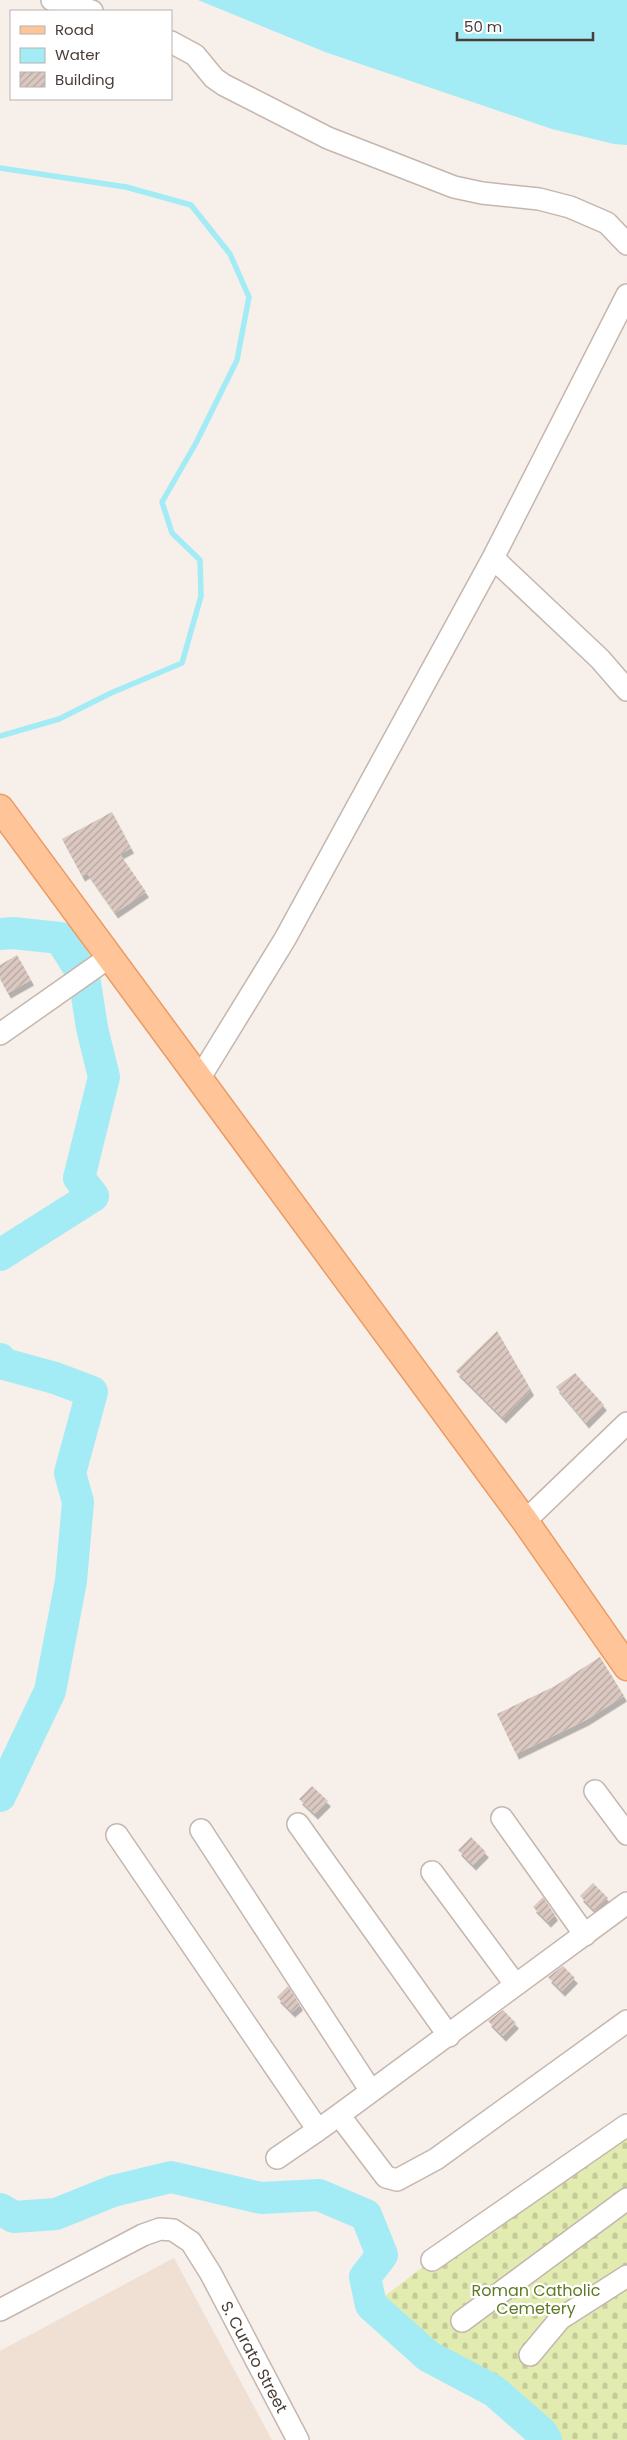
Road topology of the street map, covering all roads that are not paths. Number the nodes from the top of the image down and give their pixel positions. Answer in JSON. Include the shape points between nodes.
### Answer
{"nodes":[{"id":1,"x":52,"y":0,"type":"edge"},
{"id":2,"x":88,"y":10,"type":"edge"},
{"id":3,"x":172,"y":43,"type":"edge"},
{"id":4,"x":627,"y":244,"type":"edge"},
{"id":5,"x":627,"y":295,"type":"edge"},
{"id":6,"x":492,"y":558,"type":"junction"},
{"id":7,"x":627,"y":690,"type":"edge"},
{"id":8,"x":0,"y":808,"type":"edge"},
{"id":9,"x":99,"y":966,"type":"junction"},
{"id":10,"x":0,"y":1034,"type":"edge"},
{"id":11,"x":199,"y":1079,"type":"junction"},
{"id":12,"x":627,"y":1423,"type":"edge"},
{"id":13,"x":525,"y":1520,"type":"junction"},
{"id":14,"x":627,"y":1667,"type":"edge"},
{"id":15,"x":595,"y":1791,"type":"dead end"},
{"id":16,"x":502,"y":1818,"type":"dead end"},
{"id":17,"x":298,"y":1824,"type":"dead end"},
{"id":18,"x":201,"y":1830,"type":"dead end"},
{"id":19,"x":627,"y":1834,"type":"edge"},
{"id":20,"x":117,"y":1835,"type":"dead end"},
{"id":21,"x":432,"y":1872,"type":"dead end"},
{"id":22,"x":627,"y":1903,"type":"edge"},
{"id":23,"x":585,"y":1935,"type":"junction"},
{"id":24,"x":515,"y":1984,"type":"junction"},
{"id":25,"x":627,"y":2021,"type":"edge"},
{"id":26,"x":449,"y":2036,"type":"junction"},
{"id":27,"x":371,"y":2091,"type":"junction"},
{"id":28,"x":339,"y":2115,"type":"junction"},
{"id":29,"x":627,"y":2125,"type":"edge"},
{"id":30,"x":318,"y":2130,"type":"junction"},
{"id":31,"x":277,"y":2158,"type":"dead end"},
{"id":32,"x":627,"y":2199,"type":"edge"},
{"id":33,"x":432,"y":2260,"type":"dead end"},
{"id":34,"x":627,"y":2276,"type":"edge"},
{"id":35,"x":0,"y":2310,"type":"edge"},
{"id":36,"x":462,"y":2321,"type":"dead end"},
{"id":37,"x":530,"y":2355,"type":"dead end"},
{"id":38,"x":298,"y":2440,"type":"edge"}],
"edges":[{"from":1,"to":2,"type":"street"},
{"from":3,"to":4,"type":"street","via":[[195,55],[224,85],[328,138],[454,188],[539,199],[570,207],[606,223]]},
{"from":5,"to":6,"type":"street"},
{"from":6,"to":7,"type":"street","via":[[600,659]]},
{"from":6,"to":11,"type":"street","via":[[285,938]]},
{"from":8,"to":9,"type":"main road"},
{"from":9,"to":10,"type":"street"},
{"from":9,"to":11,"type":"main road"},
{"from":11,"to":13,"type":"main road"},
{"from":12,"to":13,"type":"street"},
{"from":13,"to":14,"type":"main road"},
{"from":15,"to":19,"type":"street"},
{"from":16,"to":23,"type":"street"},
{"from":17,"to":26,"type":"street"},
{"from":18,"to":27,"type":"street"},
{"from":20,"to":30,"type":"street"},
{"from":21,"to":24,"type":"street"},
{"from":22,"to":23,"type":"street"},
{"from":23,"to":24,"type":"street"},
{"from":24,"to":26,"type":"street"},
{"from":25,"to":28,"type":"street","via":[[436,2158],[397,2180],[386,2177]]},
{"from":26,"to":27,"type":"street"},
{"from":27,"to":28,"type":"street"},
{"from":28,"to":30,"type":"street"},
{"from":29,"to":33,"type":"street"},
{"from":30,"to":31,"type":"street"},
{"from":32,"to":36,"type":"street"},
{"from":34,"to":37,"type":"street","via":[[560,2319]]},
{"from":35,"to":38,"type":"street","name":"S. Curato Street","via":[[143,2235],[160,2229],[174,2230],[191,2242],[211,2274]]}]}
